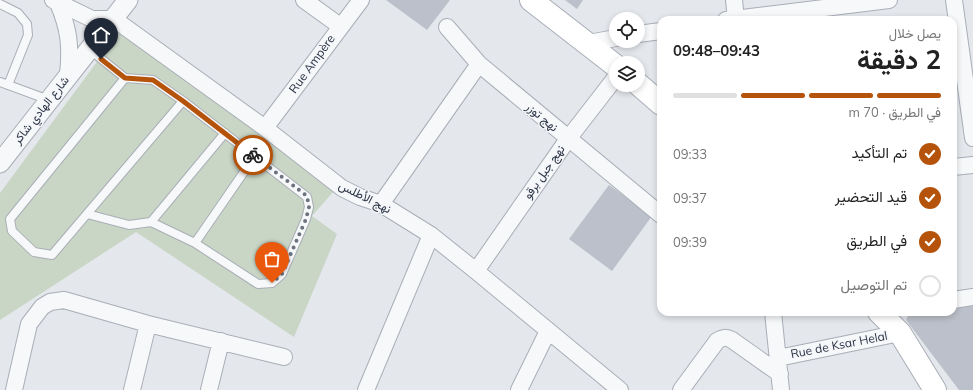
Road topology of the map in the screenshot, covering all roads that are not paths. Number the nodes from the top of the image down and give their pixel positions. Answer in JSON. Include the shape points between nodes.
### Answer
{"nodes":[{"id":1,"x":128,"y":0,"type":"edge"},
{"id":2,"x":304,"y":0,"type":"edge"},
{"id":3,"x":361,"y":0,"type":"edge"},
{"id":4,"x":531,"y":0,"type":"edge"},
{"id":5,"x":734,"y":0,"type":"edge"},
{"id":6,"x":889,"y":0,"type":"edge"},
{"id":7,"x":954,"y":0,"type":"edge"},
{"id":8,"x":55,"y":1,"type":"edge"},
{"id":9,"x":845,"y":3,"type":"edge"},
{"id":10,"x":0,"y":4,"type":"edge"},
{"id":11,"x":733,"y":16,"type":"edge"},
{"id":12,"x":754,"y":16,"type":"edge"},
{"id":13,"x":956,"y":16,"type":"edge"},
{"id":14,"x":114,"y":19,"type":"junction"},
{"id":15,"x":957,"y":22,"type":"edge"},
{"id":16,"x":340,"y":26,"type":"junction"},
{"id":17,"x":447,"y":27,"type":"dead end"},
{"id":18,"x":657,"y":32,"type":"edge"},
{"id":19,"x":645,"y":33,"type":"edge"},
{"id":20,"x":609,"y":39,"type":"edge"},
{"id":21,"x":588,"y":43,"type":"junction"},
{"id":22,"x":89,"y":49,"type":"junction"},
{"id":23,"x":609,"y":60,"type":"edge"},
{"id":24,"x":479,"y":64,"type":"junction"},
{"id":25,"x":68,"y":75,"type":"junction"},
{"id":26,"x":125,"y":78,"type":"junction"},
{"id":27,"x":4,"y":84,"type":"edge"},
{"id":28,"x":609,"y":86,"type":"edge"},
{"id":29,"x":645,"y":90,"type":"edge"},
{"id":30,"x":49,"y":100,"type":"junction"},
{"id":31,"x":183,"y":101,"type":"junction"},
{"id":32,"x":657,"y":101,"type":"edge"},
{"id":33,"x":265,"y":128,"type":"junction"},
{"id":34,"x":225,"y":133,"type":"junction"},
{"id":35,"x":973,"y":138,"type":"edge"},
{"id":36,"x":568,"y":139,"type":"junction"},
{"id":37,"x":255,"y":156,"type":"junction"},
{"id":38,"x":1,"y":160,"type":"edge"},
{"id":39,"x":973,"y":165,"type":"edge"},
{"id":40,"x":957,"y":167,"type":"edge"},
{"id":41,"x":381,"y":204,"type":"junction"},
{"id":42,"x":657,"y":212,"type":"edge"},
{"id":43,"x":87,"y":214,"type":"junction"},
{"id":44,"x":151,"y":222,"type":"junction"},
{"id":45,"x":431,"y":235,"type":"junction"},
{"id":46,"x":195,"y":244,"type":"junction"},
{"id":47,"x":476,"y":270,"type":"junction"},
{"id":48,"x":973,"y":297,"type":"edge"},
{"id":49,"x":957,"y":299,"type":"edge"},
{"id":50,"x":773,"y":316,"type":"edge"},
{"id":51,"x":883,"y":316,"type":"edge"},
{"id":52,"x":148,"y":324,"type":"junction"},
{"id":53,"x":548,"y":330,"type":"junction"},
{"id":54,"x":900,"y":333,"type":"junction"},
{"id":55,"x":221,"y":341,"type":"junction"},
{"id":56,"x":284,"y":357,"type":"dead end"},
{"id":57,"x":778,"y":358,"type":"junction"},
{"id":58,"x":780,"y":382,"type":"edge"},
{"id":59,"x":12,"y":389,"type":"edge"},
{"id":60,"x":132,"y":390,"type":"edge"},
{"id":61,"x":209,"y":390,"type":"edge"},
{"id":62,"x":366,"y":390,"type":"edge"},
{"id":63,"x":519,"y":390,"type":"edge"},
{"id":64,"x":620,"y":390,"type":"edge"},
{"id":65,"x":681,"y":390,"type":"edge"},
{"id":66,"x":935,"y":390,"type":"edge"}],
"edges":[{"from":1,"to":14,"type":"street","name":"شارع الهادي شاكر"},
{"from":2,"to":16,"type":"street"},
{"from":3,"to":16,"type":"street","name":"Rue Ampère"},
{"from":4,"to":21,"type":"main road"},
{"from":5,"to":11,"type":"street"},
{"from":6,"to":9,"type":"street"},
{"from":7,"to":13,"type":"street"},
{"from":8,"to":14,"type":"street","via":[[92,19]]},
{"from":8,"to":25,"type":"street","via":[[66,21],[69,38]]},
{"from":9,"to":12,"type":"street"},
{"from":10,"to":27,"type":"lane","via":[[18,13],[27,24],[28,35]]},
{"from":14,"to":22,"type":"street","name":"شارع الهادي شاكر"},
{"from":14,"to":33,"type":"street","name":"نهج الأطلس"},
{"from":15,"to":35,"type":"street"},
{"from":16,"to":33,"type":"street","name":"Rue Ampère"},
{"from":17,"to":24,"type":"street","name":"نهج توزر"},
{"from":18,"to":19,"type":"street"},
{"from":20,"to":21,"type":"street"},
{"from":21,"to":23,"type":"main road"},
{"from":22,"to":25,"type":"street","name":"شارع الهادي شاكر"},
{"from":22,"to":26,"type":"lane"},
{"from":24,"to":36,"type":"street","name":"نهج توزر"},
{"from":24,"to":41,"type":"street"},
{"from":25,"to":30,"type":"street","name":"شارع الهادي شاكر"},
{"from":26,"to":31,"type":"lane","via":[[153,80]]},
{"from":26,"to":43,"type":"lane","via":[[10,219],[12,231],[34,252],[52,255]]},
{"from":27,"to":30,"type":"lane"},
{"from":28,"to":36,"type":"street","name":"نهج جبل برقو"},
{"from":29,"to":32,"type":"main road"},
{"from":30,"to":38,"type":"street","name":"شارع الهادي شاكر"},
{"from":31,"to":34,"type":"lane"},
{"from":31,"to":43,"type":"lane"},
{"from":33,"to":41,"type":"street","name":"نهج الأطلس","via":[[342,188],[360,198]]},
{"from":34,"to":37,"type":"lane"},
{"from":34,"to":44,"type":"lane"},
{"from":36,"to":42,"type":"street","name":"نهج توزر"},
{"from":36,"to":47,"type":"street","name":"نهج جبل برقو"},
{"from":37,"to":46,"type":"lane"},
{"from":37,"to":46,"type":"lane","via":[[307,196],[309,207],[306,219],[282,274],[272,283],[258,284]]},
{"from":39,"to":40,"type":"street"},
{"from":41,"to":45,"type":"street","name":"نهج الأطلس"},
{"from":43,"to":44,"type":"lane","via":[[129,225]]},
{"from":44,"to":46,"type":"lane"},
{"from":45,"to":47,"type":"street","name":"نهج الأطلس"},
{"from":45,"to":62,"type":"street"},
{"from":47,"to":53,"type":"street","name":"نهج الأطلس"},
{"from":48,"to":49,"type":"street"},
{"from":50,"to":57,"type":"street"},
{"from":51,"to":54,"type":"main road"},
{"from":52,"to":55,"type":"street"},
{"from":52,"to":59,"type":"street","via":[[64,300],[50,302],[42,307],[29,324]]},
{"from":52,"to":60,"type":"street"},
{"from":53,"to":63,"type":"street"},
{"from":53,"to":64,"type":"street","name":"نهج الأطلس"},
{"from":54,"to":57,"type":"street","name":"Rue de Ksar Helal"},
{"from":54,"to":66,"type":"main road"},
{"from":55,"to":56,"type":"street"},
{"from":55,"to":61,"type":"street"},
{"from":57,"to":58,"type":"street"},
{"from":58,"to":65,"type":"street","via":[[732,340],[722,338],[717,341]]}]}
